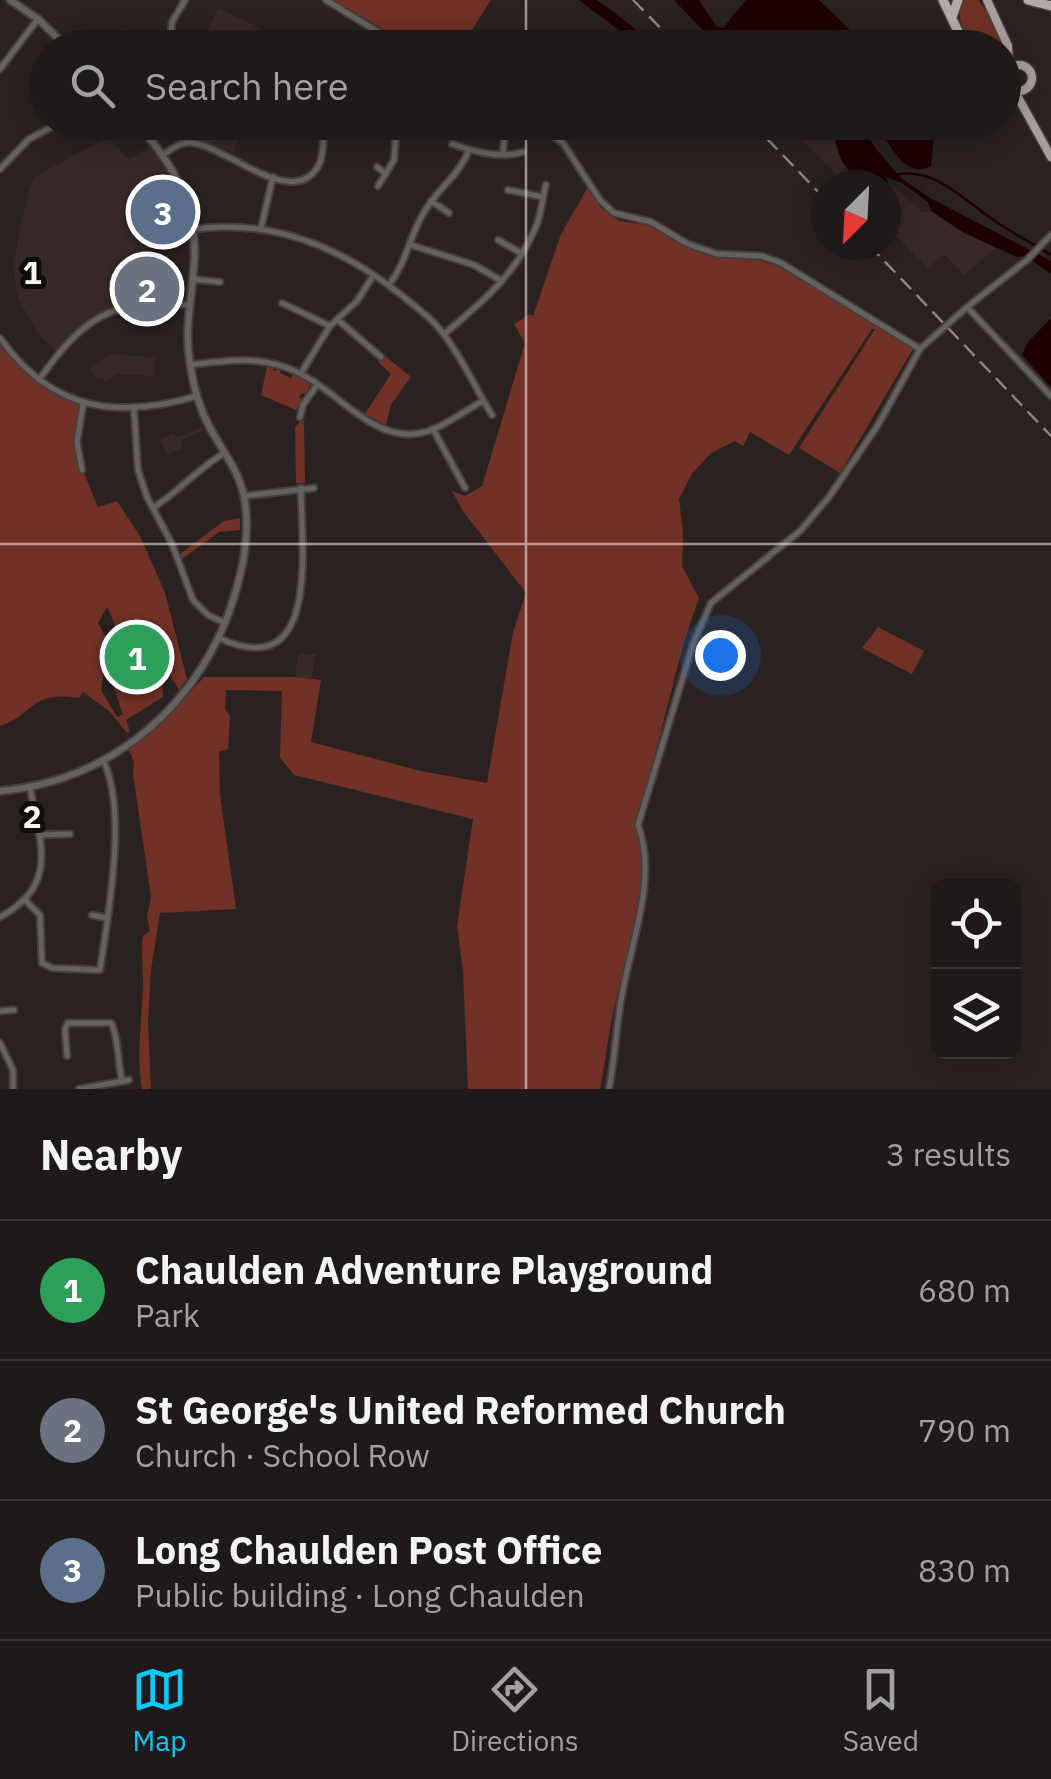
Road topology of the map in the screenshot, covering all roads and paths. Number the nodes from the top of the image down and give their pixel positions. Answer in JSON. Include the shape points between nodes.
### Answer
{"nodes":[{"id":1,"x":10,"y":0,"type":"edge"},
{"id":2,"x":185,"y":0,"type":"edge"},
{"id":3,"x":326,"y":0,"type":"edge"},
{"id":4,"x":943,"y":0,"type":"edge"},
{"id":5,"x":958,"y":0,"type":"edge"},
{"id":6,"x":986,"y":0,"type":"edge"},
{"id":7,"x":1028,"y":0,"type":"edge"},
{"id":8,"x":1051,"y":6,"type":"edge"},
{"id":9,"x":38,"y":19,"type":"junction"},
{"id":10,"x":951,"y":20,"type":"junction"},
{"id":11,"x":49,"y":30,"type":"edge"},
{"id":12,"x":171,"y":30,"type":"edge"},
{"id":13,"x":375,"y":30,"type":"edge"},
{"id":14,"x":956,"y":30,"type":"edge"},
{"id":15,"x":1000,"y":30,"type":"edge"},
{"id":16,"x":1022,"y":64,"type":"edge"},
{"id":17,"x":0,"y":69,"type":"edge"},
{"id":18,"x":1021,"y":88,"type":"edge"},
{"id":19,"x":1028,"y":88,"type":"junction"},
{"id":20,"x":1021,"y":107,"type":"edge"},
{"id":21,"x":1027,"y":117,"type":"junction"},
{"id":22,"x":30,"y":138,"type":"edge"},
{"id":23,"x":152,"y":140,"type":"edge"},
{"id":24,"x":323,"y":140,"type":"edge"},
{"id":25,"x":395,"y":140,"type":"edge"},
{"id":26,"x":559,"y":140,"type":"edge"},
{"id":27,"x":504,"y":141,"type":"dead end"},
{"id":28,"x":452,"y":144,"type":"dead end"},
{"id":29,"x":469,"y":150,"type":"junction"},
{"id":30,"x":523,"y":152,"type":"dead end"},
{"id":31,"x":164,"y":154,"type":"junction"},
{"id":32,"x":503,"y":154,"type":"junction"},
{"id":33,"x":1051,"y":157,"type":"edge"},
{"id":34,"x":377,"y":168,"type":"dead end"},
{"id":35,"x":0,"y":169,"type":"edge"},
{"id":36,"x":386,"y":174,"type":"junction"},
{"id":37,"x":273,"y":177,"type":"junction"},
{"id":38,"x":546,"y":184,"type":"dead end"},
{"id":39,"x":378,"y":186,"type":"dead end"},
{"id":40,"x":508,"y":190,"type":"dead end"},
{"id":41,"x":543,"y":196,"type":"junction"},
{"id":42,"x":432,"y":201,"type":"junction"},
{"id":43,"x":449,"y":213,"type":"dead end"},
{"id":44,"x":194,"y":228,"type":"junction"},
{"id":45,"x":261,"y":228,"type":"junction"},
{"id":46,"x":1051,"y":235,"type":"edge"},
{"id":47,"x":498,"y":240,"type":"dead end"},
{"id":48,"x":411,"y":245,"type":"junction"},
{"id":49,"x":521,"y":253,"type":"junction"},
{"id":50,"x":374,"y":275,"type":"junction"},
{"id":51,"x":193,"y":279,"type":"junction"},
{"id":52,"x":502,"y":281,"type":"junction"},
{"id":53,"x":220,"y":282,"type":"dead end"},
{"id":54,"x":389,"y":286,"type":"junction"},
{"id":55,"x":282,"y":303,"type":"dead end"},
{"id":56,"x":190,"y":306,"type":"junction"},
{"id":57,"x":967,"y":307,"type":"junction"},
{"id":58,"x":338,"y":320,"type":"junction"},
{"id":59,"x":330,"y":326,"type":"junction"},
{"id":60,"x":444,"y":334,"type":"junction"},
{"id":61,"x":0,"y":338,"type":"edge"},
{"id":62,"x":920,"y":349,"type":"junction"},
{"id":63,"x":381,"y":356,"type":"dead end"},
{"id":64,"x":190,"y":364,"type":"junction"},
{"id":65,"x":301,"y":373,"type":"junction"},
{"id":66,"x":38,"y":380,"type":"junction"},
{"id":67,"x":317,"y":385,"type":"junction"},
{"id":68,"x":197,"y":396,"type":"junction"},
{"id":69,"x":1051,"y":396,"type":"edge"},
{"id":70,"x":483,"y":400,"type":"junction"},
{"id":71,"x":83,"y":403,"type":"junction"},
{"id":72,"x":134,"y":410,"type":"junction"},
{"id":73,"x":492,"y":416,"type":"dead end"},
{"id":74,"x":300,"y":417,"type":"dead end"},
{"id":75,"x":432,"y":429,"type":"junction"},
{"id":76,"x":224,"y":452,"type":"junction"},
{"id":77,"x":82,"y":470,"type":"dead end"},
{"id":78,"x":301,"y":488,"type":"junction"},
{"id":79,"x":314,"y":488,"type":"dead end"},
{"id":80,"x":465,"y":488,"type":"dead end"},
{"id":81,"x":244,"y":496,"type":"junction"},
{"id":82,"x":153,"y":508,"type":"junction"},
{"id":83,"x":226,"y":624,"type":"junction"},
{"id":84,"x":219,"y":638,"type":"junction"},
{"id":85,"x":103,"y":760,"type":"junction"},
{"id":86,"x":30,"y":787,"type":"junction"},
{"id":87,"x":0,"y":791,"type":"edge"},
{"id":88,"x":70,"y":834,"type":"dead end"},
{"id":89,"x":39,"y":835,"type":"junction"},
{"id":90,"x":26,"y":901,"type":"junction"},
{"id":91,"x":92,"y":916,"type":"dead end"},
{"id":92,"x":0,"y":917,"type":"edge"},
{"id":93,"x":106,"y":918,"type":"junction"},
{"id":94,"x":0,"y":1010,"type":"edge"},
{"id":95,"x":14,"y":1010,"type":"dead end"},
{"id":96,"x":0,"y":1043,"type":"edge"},
{"id":97,"x":67,"y":1056,"type":"dead end"},
{"id":98,"x":13,"y":1089,"type":"edge"},
{"id":99,"x":80,"y":1089,"type":"edge"},
{"id":100,"x":608,"y":1089,"type":"edge"}],
"edges":[{"from":1,"to":9,"type":"street"},
{"from":2,"to":12,"type":"street"},
{"from":3,"to":13,"type":"street"},
{"from":4,"to":10,"type":"highway"},
{"from":5,"to":10,"type":"highway"},
{"from":6,"to":15,"type":"main road"},
{"from":7,"to":8,"type":"highway"},
{"from":9,"to":11,"type":"street"},
{"from":9,"to":17,"type":"street"},
{"from":10,"to":14,"type":"highway"},
{"from":16,"to":19,"type":"main road","via":[[1032,72]]},
{"from":18,"to":19,"type":"main road"},
{"from":19,"to":21,"type":"main road"},
{"from":20,"to":21,"type":"main road"},
{"from":21,"to":33,"type":"main road"},
{"from":22,"to":35,"type":"street"},
{"from":23,"to":31,"type":"street"},
{"from":24,"to":37,"type":"street","via":[[310,176],[294,183]]},
{"from":25,"to":36,"type":"street"},
{"from":26,"to":62,"type":"street","via":[[614,213],[662,226],[716,254],[762,256],[796,270]]},
{"from":27,"to":32,"type":"street"},
{"from":28,"to":29,"type":"street"},
{"from":29,"to":32,"type":"street"},
{"from":29,"to":42,"type":"street"},
{"from":30,"to":32,"type":"street"},
{"from":31,"to":37,"type":"street","via":[[198,144]]},
{"from":31,"to":44,"type":"street"},
{"from":34,"to":36,"type":"street"},
{"from":36,"to":39,"type":"street"},
{"from":37,"to":45,"type":"street"},
{"from":38,"to":41,"type":"street"},
{"from":40,"to":41,"type":"street"},
{"from":41,"to":49,"type":"street"},
{"from":42,"to":43,"type":"street"},
{"from":42,"to":48,"type":"street"},
{"from":44,"to":45,"type":"street"},
{"from":44,"to":51,"type":"street"},
{"from":45,"to":50,"type":"street","via":[[317,243]]},
{"from":46,"to":57,"type":"street"},
{"from":47,"to":49,"type":"street"},
{"from":48,"to":52,"type":"street"},
{"from":48,"to":54,"type":"street"},
{"from":49,"to":52,"type":"street"},
{"from":50,"to":54,"type":"street"},
{"from":50,"to":58,"type":"street"},
{"from":51,"to":53,"type":"street"},
{"from":51,"to":56,"type":"street"},
{"from":52,"to":60,"type":"street"},
{"from":54,"to":60,"type":"street"},
{"from":55,"to":59,"type":"street"},
{"from":56,"to":64,"type":"street"},
{"from":56,"to":66,"type":"street","via":[[147,302],[106,312],[73,335]]},
{"from":57,"to":62,"type":"street"},
{"from":57,"to":69,"type":"street"},
{"from":58,"to":59,"type":"street"},
{"from":58,"to":63,"type":"street"},
{"from":59,"to":65,"type":"street"},
{"from":60,"to":70,"type":"street"},
{"from":61,"to":66,"type":"street"},
{"from":62,"to":100,"type":"street","via":[[830,497],[800,531],[710,603],[701,623],[638,824],[646,878]]},
{"from":64,"to":65,"type":"street","via":[[252,359]]},
{"from":64,"to":68,"type":"street"},
{"from":65,"to":67,"type":"street"},
{"from":66,"to":71,"type":"street"},
{"from":67,"to":74,"type":"street"},
{"from":67,"to":75,"type":"street","via":[[394,432]]},
{"from":68,"to":72,"type":"street"},
{"from":68,"to":76,"type":"street"},
{"from":70,"to":73,"type":"street"},
{"from":70,"to":75,"type":"street"},
{"from":71,"to":72,"type":"street"},
{"from":71,"to":77,"type":"street","via":[[77,442]]},
{"from":72,"to":82,"type":"street","via":[[138,470]]},
{"from":75,"to":80,"type":"street"},
{"from":76,"to":81,"type":"street"},
{"from":76,"to":82,"type":"street"},
{"from":78,"to":79,"type":"street"},
{"from":78,"to":81,"type":"street"},
{"from":78,"to":84,"type":"street","via":[[296,620],[278,640],[259,647]]},
{"from":81,"to":83,"type":"street","via":[[245,548]]},
{"from":82,"to":83,"type":"street","via":[[193,600]]},
{"from":83,"to":84,"type":"street"},
{"from":84,"to":85,"type":"street","via":[[170,711]]},
{"from":85,"to":86,"type":"street"},
{"from":85,"to":93,"type":"street","via":[[114,846]]},
{"from":86,"to":87,"type":"street"},
{"from":86,"to":89,"type":"street"},
{"from":88,"to":89,"type":"street"},
{"from":89,"to":90,"type":"street","via":[[43,863]]},
{"from":90,"to":92,"type":"street"},
{"from":90,"to":93,"type":"street","via":[[40,915],[42,964],[52,968],[100,970]]},
{"from":91,"to":93,"type":"street"},
{"from":94,"to":95,"type":"street"},
{"from":96,"to":98,"type":"street","via":[[13,1070]]},
{"from":97,"to":99,"type":"street","via":[[68,1023],[111,1024],[117,1033],[115,1052],[126,1080]]}]}
